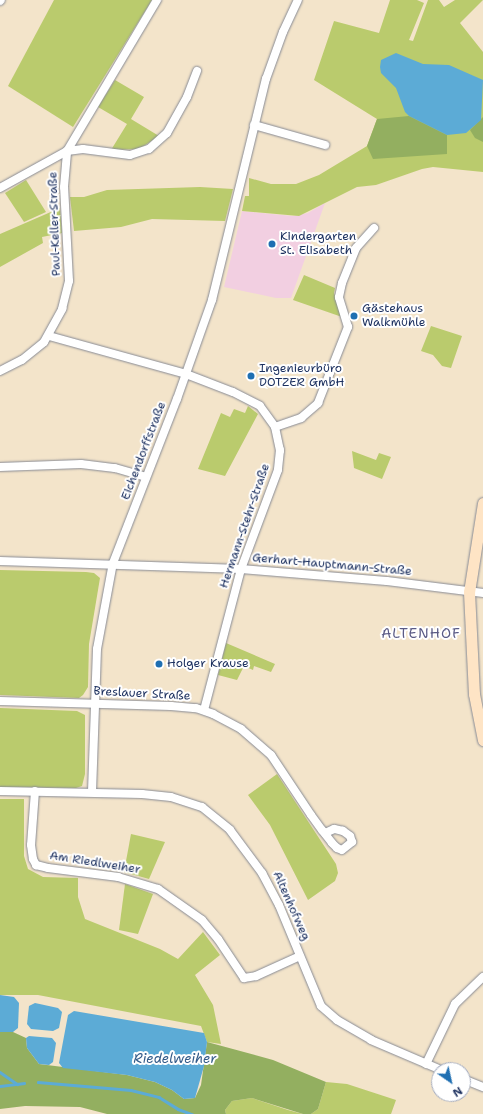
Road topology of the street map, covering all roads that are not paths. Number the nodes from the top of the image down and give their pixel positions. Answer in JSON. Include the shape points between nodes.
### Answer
{"nodes":[{"id":1,"x":157,"y":0,"type":"edge"},
{"id":2,"x":298,"y":0,"type":"edge"},
{"id":3,"x":197,"y":71,"type":"dead end"},
{"id":4,"x":254,"y":125,"type":"junction"},
{"id":5,"x":325,"y":145,"type":"dead end"},
{"id":6,"x":67,"y":151,"type":"junction"},
{"id":7,"x":0,"y":188,"type":"edge"},
{"id":8,"x":374,"y":228,"type":"dead end"},
{"id":9,"x":49,"y":336,"type":"junction"},
{"id":10,"x":0,"y":371,"type":"edge"},
{"id":11,"x":186,"y":374,"type":"junction"},
{"id":12,"x":275,"y":427,"type":"junction"},
{"id":13,"x":0,"y":467,"type":"edge"},
{"id":14,"x":146,"y":477,"type":"junction"},
{"id":15,"x":483,"y":502,"type":"edge"},
{"id":16,"x":0,"y":561,"type":"edge"},
{"id":17,"x":113,"y":563,"type":"junction"},
{"id":18,"x":241,"y":569,"type":"junction"},
{"id":19,"x":469,"y":592,"type":"junction"},
{"id":20,"x":483,"y":593,"type":"edge"},
{"id":21,"x":0,"y":701,"type":"edge"},
{"id":22,"x":95,"y":704,"type":"junction"},
{"id":23,"x":204,"y":710,"type":"junction"},
{"id":24,"x":483,"y":740,"type":"edge"},
{"id":25,"x":0,"y":791,"type":"edge"},
{"id":26,"x":35,"y":791,"type":"junction"},
{"id":27,"x":92,"y":792,"type":"junction"},
{"id":28,"x":324,"y":833,"type":"dead end"},
{"id":29,"x":300,"y":956,"type":"junction"},
{"id":30,"x":483,"y":977,"type":"edge"},
{"id":31,"x":426,"y":1064,"type":"junction"},
{"id":32,"x":431,"y":1066,"type":"edge"},
{"id":33,"x":471,"y":1082,"type":"edge"},
{"id":34,"x":483,"y":1087,"type":"edge"}],
"edges":[{"from":1,"to":6,"type":"street","name":"Paul-Keller-Straße"},
{"from":2,"to":4,"type":"street","name":"Eichendorffstraße","via":[[266,79]]},
{"from":3,"to":6,"type":"street","via":[[187,97],[167,134],[149,149],[130,155],[83,149]]},
{"from":4,"to":5,"type":"street"},
{"from":4,"to":11,"type":"street","name":"Eichendorffstraße","via":[[212,300]]},
{"from":6,"to":7,"type":"street"},
{"from":6,"to":9,"type":"street","name":"Paul-Keller-Straße","via":[[64,187],[69,281],[62,309]]},
{"from":8,"to":12,"type":"street","via":[[356,248],[342,283],[339,297],[348,327],[318,403],[301,418]]},
{"from":9,"to":10,"type":"street","name":"Paul-Keller-Straße","via":[[36,350]]},
{"from":9,"to":11,"type":"street","name":"Hermann-Stehr-Straße"},
{"from":11,"to":12,"type":"street","name":"Hermann-Stehr-Straße","via":[[252,400],[264,411]]},
{"from":11,"to":14,"type":"street","name":"Eichendorffstraße"},
{"from":12,"to":18,"type":"street","name":"Hermann-Stehr-Straße","via":[[280,450],[278,470]]},
{"from":13,"to":14,"type":"street","via":[[81,464],[115,468]]},
{"from":14,"to":17,"type":"street","name":"Eichendorffstraße"},
{"from":15,"to":19,"type":"street"},
{"from":16,"to":17,"type":"street","name":"Gerhart-Hauptmann-Straße"},
{"from":17,"to":18,"type":"street","name":"Gerhart-Hauptmann-Straße"},
{"from":17,"to":22,"type":"street","name":"Eichendorffstraße","via":[[100,632]]},
{"from":18,"to":19,"type":"street","name":"Gerhart-Hauptmann-Straße","via":[[387,581]]},
{"from":18,"to":23,"type":"street","name":"Hermann-Stehr-Straße"},
{"from":19,"to":20,"type":"street","name":"Gerhart-Hauptmann-Straße"},
{"from":19,"to":24,"type":"street","via":[[474,694]]},
{"from":21,"to":22,"type":"street","name":"Breslauer Straße"},
{"from":22,"to":23,"type":"street","name":"Breslauer Straße","via":[[171,706]]},
{"from":22,"to":27,"type":"street","name":"Eichendorffstraße"},
{"from":23,"to":28,"type":"street","name":"Breslauer Straße","via":[[241,729],[271,755]]},
{"from":25,"to":26,"type":"street","name":"Altenhofweg"},
{"from":26,"to":27,"type":"street","name":"Altenhofweg"},
{"from":26,"to":29,"type":"street","name":"Am Riedlweiher","via":[[31,845],[36,865],[118,877],[158,889],[202,920],[244,978],[256,976]]},
{"from":27,"to":29,"type":"street","name":"Altenhofweg","via":[[171,797],[202,807],[217,817],[242,843],[262,873],[279,905]]},
{"from":29,"to":31,"type":"street","name":"Altenhofweg","via":[[318,1000],[337,1020],[371,1040]]},
{"from":30,"to":31,"type":"street","via":[[455,1004]]},
{"from":31,"to":32,"type":"street","name":"Altenhofweg"},
{"from":33,"to":34,"type":"street"}]}
